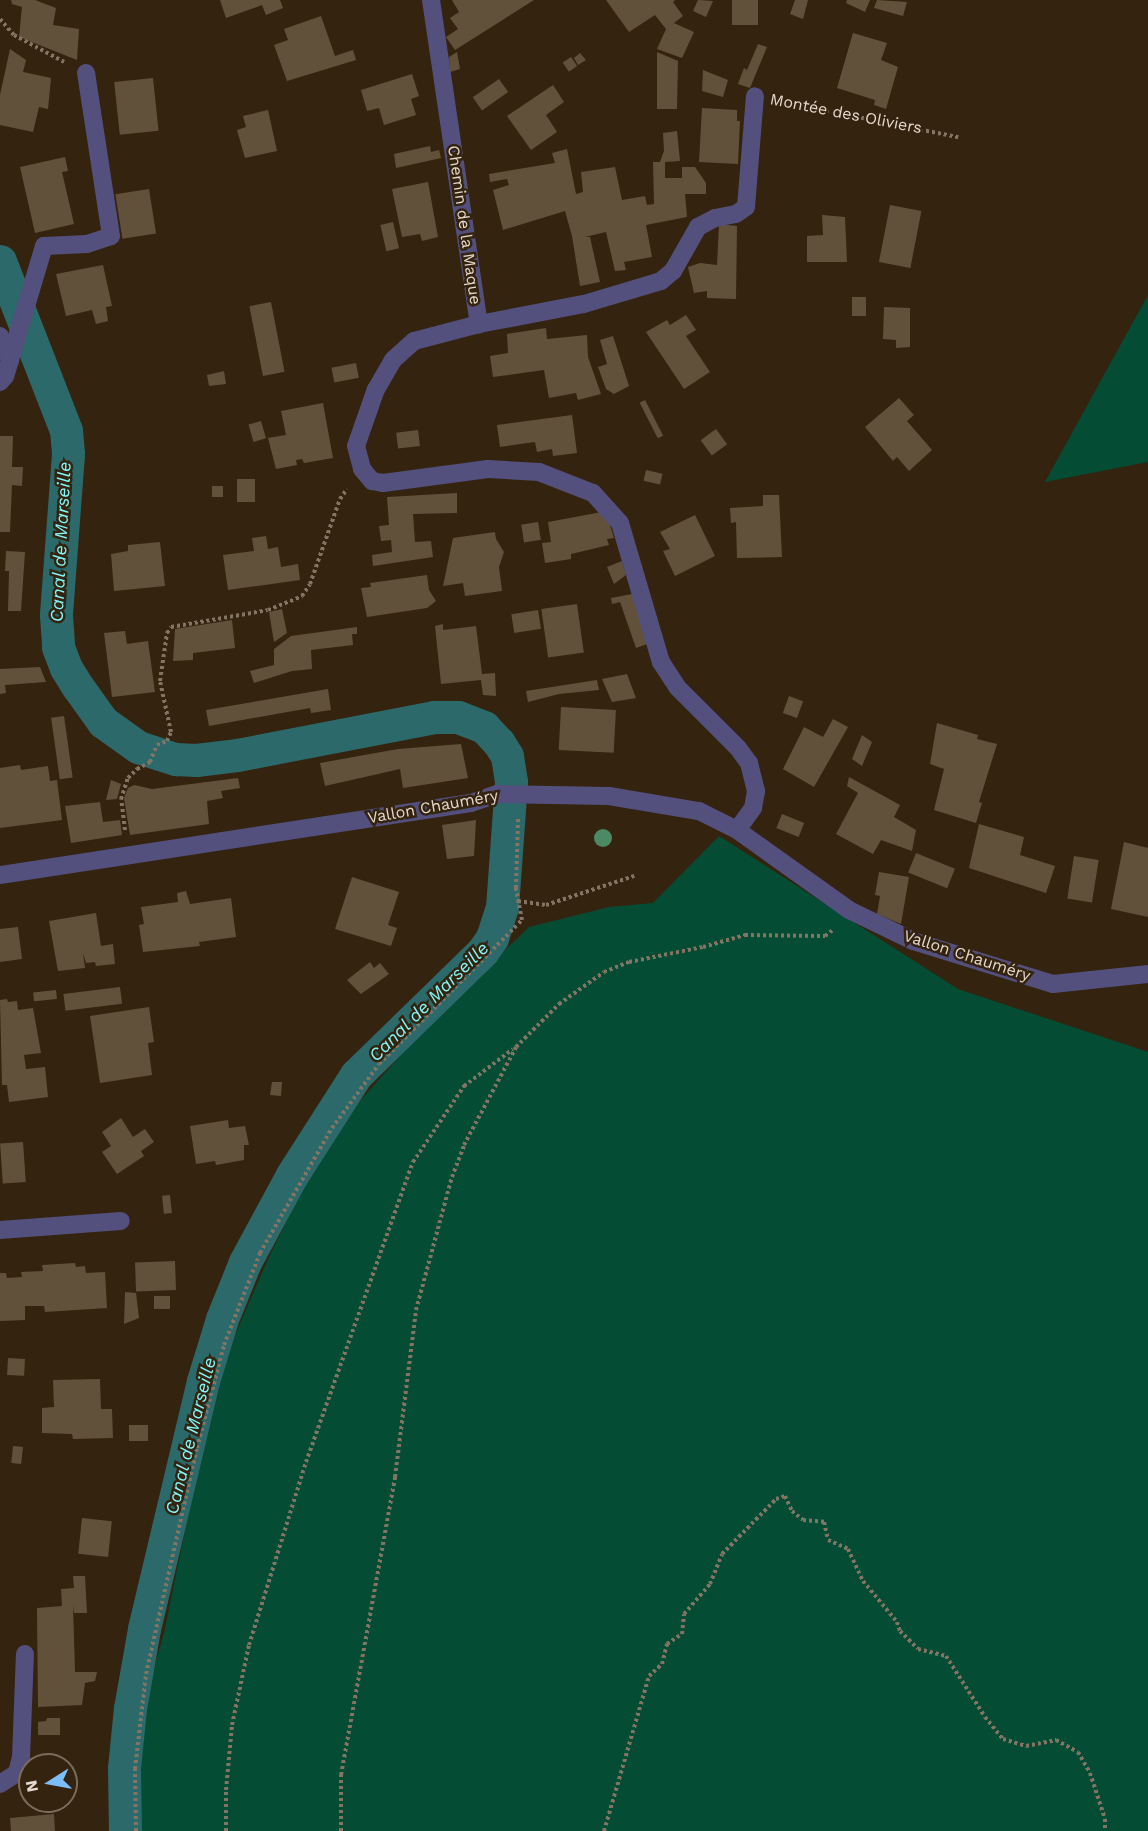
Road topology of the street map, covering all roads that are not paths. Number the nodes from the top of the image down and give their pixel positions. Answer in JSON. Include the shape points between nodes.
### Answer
{"nodes":[{"id":1,"x":431,"y":0,"type":"edge"},
{"id":2,"x":86,"y":73,"type":"road end"},
{"id":3,"x":755,"y":96,"type":"road end"},
{"id":4,"x":478,"y":324,"type":"junction"},
{"id":5,"x":9,"y":336,"type":"edge"},
{"id":6,"x":0,"y":382,"type":"edge"},
{"id":7,"x":737,"y":830,"type":"junction"},
{"id":8,"x":0,"y":875,"type":"edge"},
{"id":9,"x":1148,"y":974,"type":"edge"},
{"id":10,"x":121,"y":1221,"type":"dead end"},
{"id":11,"x":0,"y":1230,"type":"edge"},
{"id":12,"x":25,"y":1654,"type":"dead end"},
{"id":13,"x":0,"y":1784,"type":"edge"}],
"edges":[{"from":1,"to":4,"type":"street","name":"Chemin de la Maque"},
{"from":2,"to":5,"type":"street","via":[[111,236],[87,244],[44,246],[29,297]]},
{"from":3,"to":4,"type":"street","name":"Montée des Oliviers","via":[[746,207],[698,227],[673,271],[661,281],[585,304]]},
{"from":4,"to":7,"type":"street","name":"Chemin de la Maque","via":[[414,342],[393,360],[376,389],[356,446],[362,469],[372,481],[383,483],[488,469],[539,472],[593,493],[620,523],[661,662],[677,687],[749,763],[756,791],[753,808]]},
{"from":5,"to":6,"type":"street","via":[[10,360]]},
{"from":7,"to":8,"type":"street","name":"Vallon Chauméry","via":[[699,811],[638,800],[497,794],[471,803]]},
{"from":7,"to":9,"type":"street","name":"Vallon Chauméry","via":[[849,910],[913,941],[1053,984]]},
{"from":10,"to":11,"type":"street"},
{"from":12,"to":13,"type":"street","via":[[21,1757],[17,1773]]}]}
